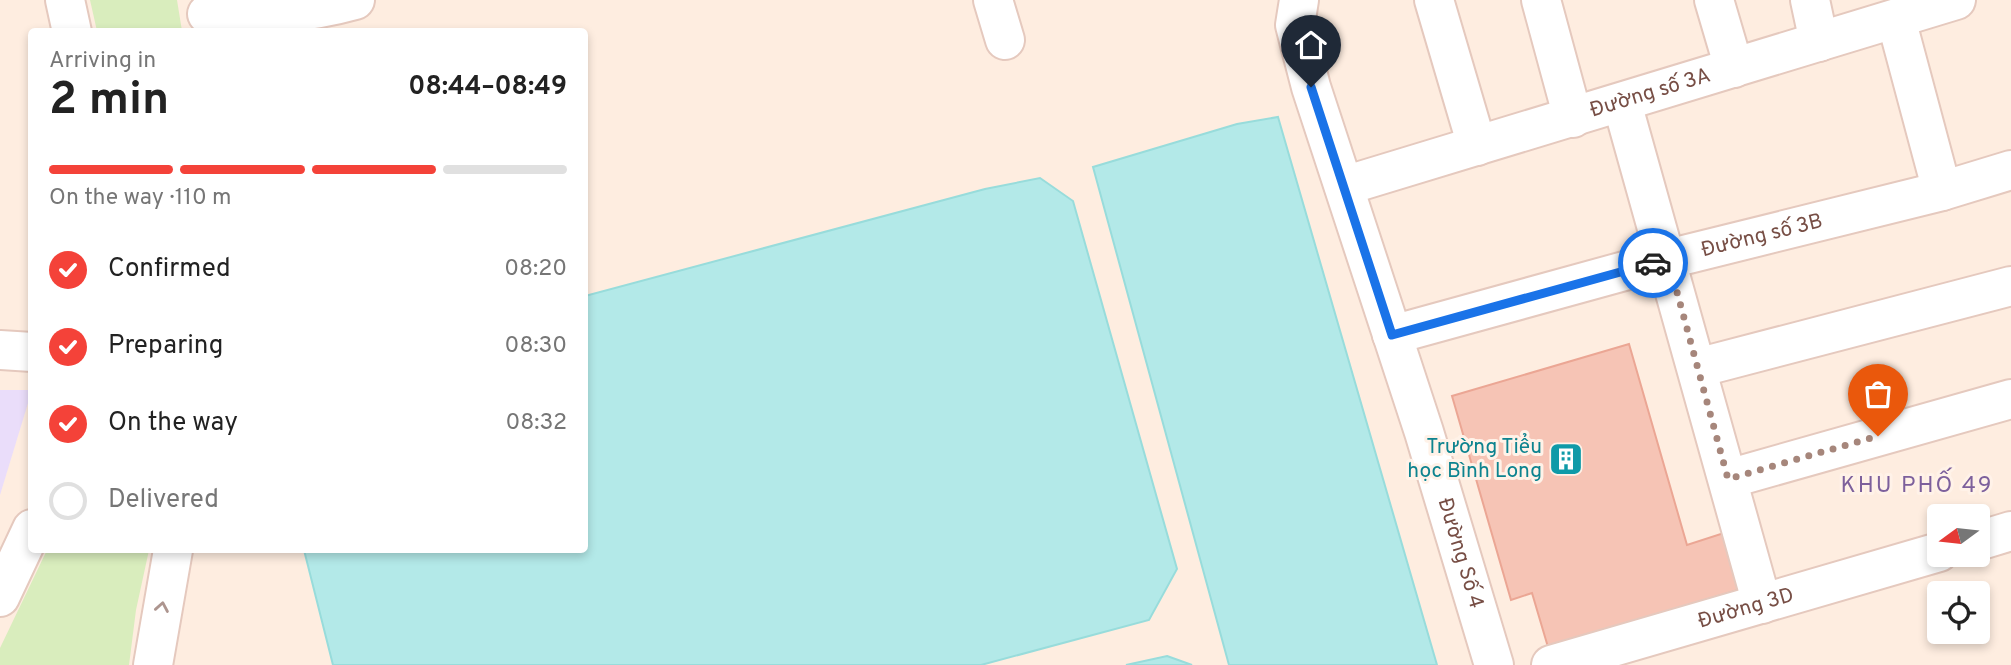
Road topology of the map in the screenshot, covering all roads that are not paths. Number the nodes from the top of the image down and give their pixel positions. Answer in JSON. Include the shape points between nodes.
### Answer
{"nodes":[{"id":1,"x":65,"y":0,"type":"edge"},
{"id":2,"x":355,"y":0,"type":"edge"},
{"id":3,"x":993,"y":0,"type":"edge"},
{"id":4,"x":1299,"y":0,"type":"edge"},
{"id":5,"x":1434,"y":0,"type":"edge"},
{"id":6,"x":1541,"y":0,"type":"edge"},
{"id":7,"x":1714,"y":0,"type":"edge"},
{"id":8,"x":1810,"y":0,"type":"edge"},
{"id":9,"x":1956,"y":0,"type":"edge"},
{"id":10,"x":207,"y":15,"type":"edge"},
{"id":11,"x":1896,"y":19,"type":"junction"},
{"id":12,"x":71,"y":28,"type":"edge"},
{"id":13,"x":1005,"y":40,"type":"dead end"},
{"id":14,"x":1819,"y":42,"type":"junction"},
{"id":15,"x":1734,"y":68,"type":"junction"},
{"id":16,"x":1622,"y":103,"type":"junction"},
{"id":17,"x":1573,"y":117,"type":"junction"},
{"id":18,"x":1477,"y":146,"type":"junction"},
{"id":19,"x":2011,"y":170,"type":"edge"},
{"id":20,"x":1344,"y":186,"type":"junction"},
{"id":21,"x":1942,"y":191,"type":"junction"},
{"id":22,"x":1668,"y":259,"type":"junction"},
{"id":23,"x":2011,"y":286,"type":"edge"},
{"id":24,"x":1392,"y":335,"type":"junction"},
{"id":25,"x":0,"y":350,"type":"edge"},
{"id":26,"x":28,"y":352,"type":"edge"},
{"id":27,"x":1698,"y":368,"type":"junction"},
{"id":28,"x":2008,"y":409,"type":"edge"},
{"id":29,"x":1728,"y":479,"type":"junction"},
{"id":30,"x":2011,"y":531,"type":"edge"},
{"id":31,"x":1990,"y":537,"type":"edge"},
{"id":32,"x":28,"y":538,"type":"edge"},
{"id":33,"x":172,"y":553,"type":"edge"},
{"id":34,"x":1927,"y":556,"type":"edge"},
{"id":35,"x":0,"y":597,"type":"edge"},
{"id":36,"x":1762,"y":604,"type":"junction"},
{"id":37,"x":153,"y":665,"type":"edge"},
{"id":38,"x":1494,"y":665,"type":"edge"},
{"id":39,"x":1551,"y":665,"type":"edge"}],
"edges":[{"from":1,"to":12,"type":"street"},
{"from":2,"to":10,"type":"street","via":[[286,14]]},
{"from":3,"to":13,"type":"street"},
{"from":4,"to":20,"type":"street","name":"Đường Số 4","via":[[1295,26]]},
{"from":5,"to":18,"type":"street"},
{"from":6,"to":17,"type":"street"},
{"from":7,"to":15,"type":"street"},
{"from":8,"to":14,"type":"street"},
{"from":9,"to":11,"type":"street","name":"Đường số 3A"},
{"from":11,"to":14,"type":"street","name":"Đường số 3A"},
{"from":11,"to":21,"type":"street"},
{"from":14,"to":15,"type":"street","name":"Đường số 3A"},
{"from":15,"to":16,"type":"street","name":"Đường số 3A"},
{"from":16,"to":17,"type":"street","name":"Đường số 3A"},
{"from":16,"to":22,"type":"street"},
{"from":17,"to":18,"type":"street","name":"Đường số 3A"},
{"from":18,"to":20,"type":"street","name":"Đường số 3A"},
{"from":19,"to":21,"type":"street","name":"Đường số 3B"},
{"from":20,"to":24,"type":"street","name":"Đường Số 4"},
{"from":21,"to":22,"type":"street","name":"Đường số 3B"},
{"from":22,"to":24,"type":"street","name":"Đường số 3B"},
{"from":22,"to":27,"type":"street"},
{"from":23,"to":27,"type":"street"},
{"from":24,"to":38,"type":"street","name":"Đường Số 4"},
{"from":25,"to":26,"type":"street"},
{"from":27,"to":29,"type":"street"},
{"from":28,"to":29,"type":"street"},
{"from":29,"to":36,"type":"street"},
{"from":30,"to":31,"type":"street"},
{"from":32,"to":35,"type":"street"},
{"from":37,"to":33,"type":"street","one_way":true},
{"from":34,"to":36,"type":"street","name":"Đường 3D"},
{"from":36,"to":39,"type":"street","name":"Đường 3D"}]}
